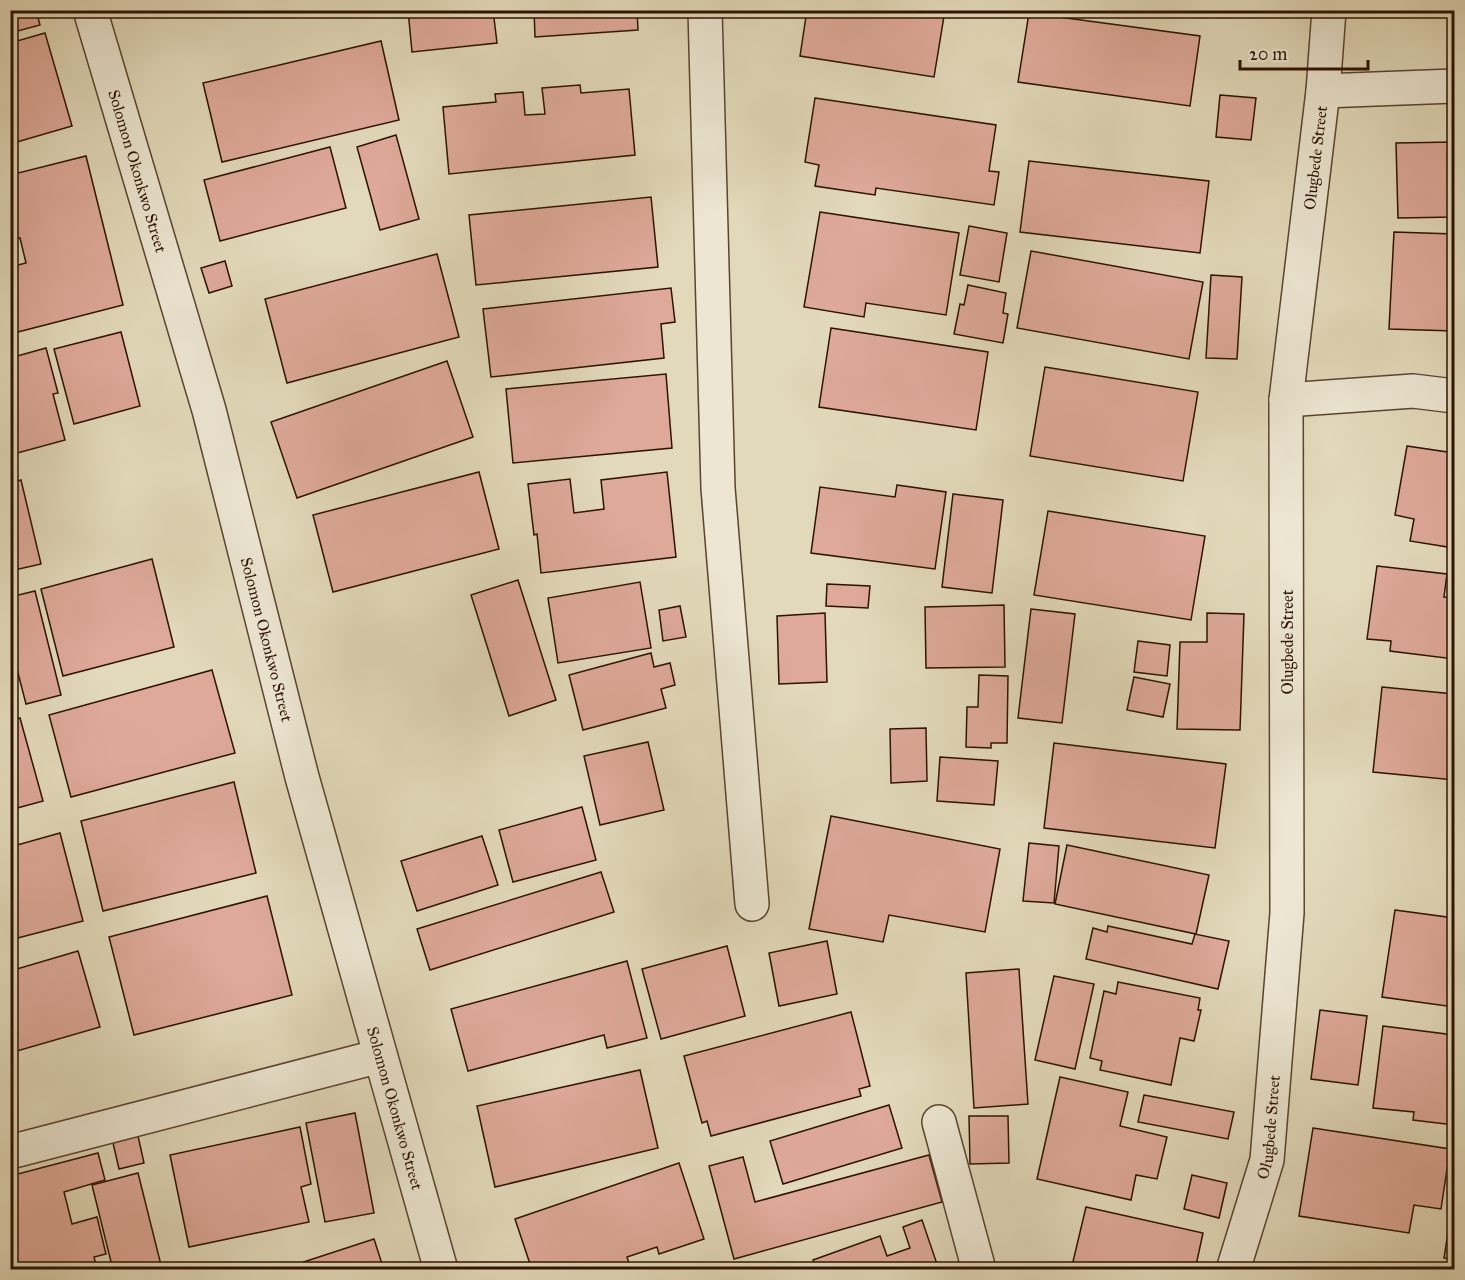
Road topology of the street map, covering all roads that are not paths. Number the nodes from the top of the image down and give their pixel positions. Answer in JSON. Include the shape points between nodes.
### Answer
{"nodes":[{"id":1,"x":90,"y":10,"type":"edge"},
{"id":2,"x":705,"y":10,"type":"edge"},
{"id":3,"x":1329,"y":10,"type":"edge"},
{"id":4,"x":1455,"y":87,"type":"edge"},
{"id":5,"x":1323,"y":91,"type":"junction"},
{"id":6,"x":1455,"y":396,"type":"edge"},
{"id":7,"x":1286,"y":400,"type":"junction"},
{"id":8,"x":752,"y":904,"type":"dead end"},
{"id":9,"x":380,"y":1056,"type":"junction"},
{"id":10,"x":939,"y":1122,"type":"dead end"},
{"id":11,"x":10,"y":1152,"type":"edge"},
{"id":12,"x":441,"y":1269,"type":"edge"},
{"id":13,"x":979,"y":1269,"type":"edge"},
{"id":14,"x":1233,"y":1269,"type":"edge"}],
"edges":[{"from":1,"to":9,"type":"street","name":"Solomon Okonkwo Street","via":[[209,410],[302,777]]},
{"from":2,"to":8,"type":"street","via":[[718,488]]},
{"from":3,"to":5,"type":"street","name":"Olugbede Street"},
{"from":4,"to":5,"type":"street"},
{"from":5,"to":7,"type":"street","name":"Olugbede Street"},
{"from":6,"to":7,"type":"street","via":[[1413,392]]},
{"from":7,"to":14,"type":"street","name":"Olugbede Street","via":[[1287,913],[1267,1160]]},
{"from":9,"to":11,"type":"street"},
{"from":9,"to":12,"type":"street","name":"Solomon Okonkwo Street"},
{"from":10,"to":13,"type":"street"}]}
